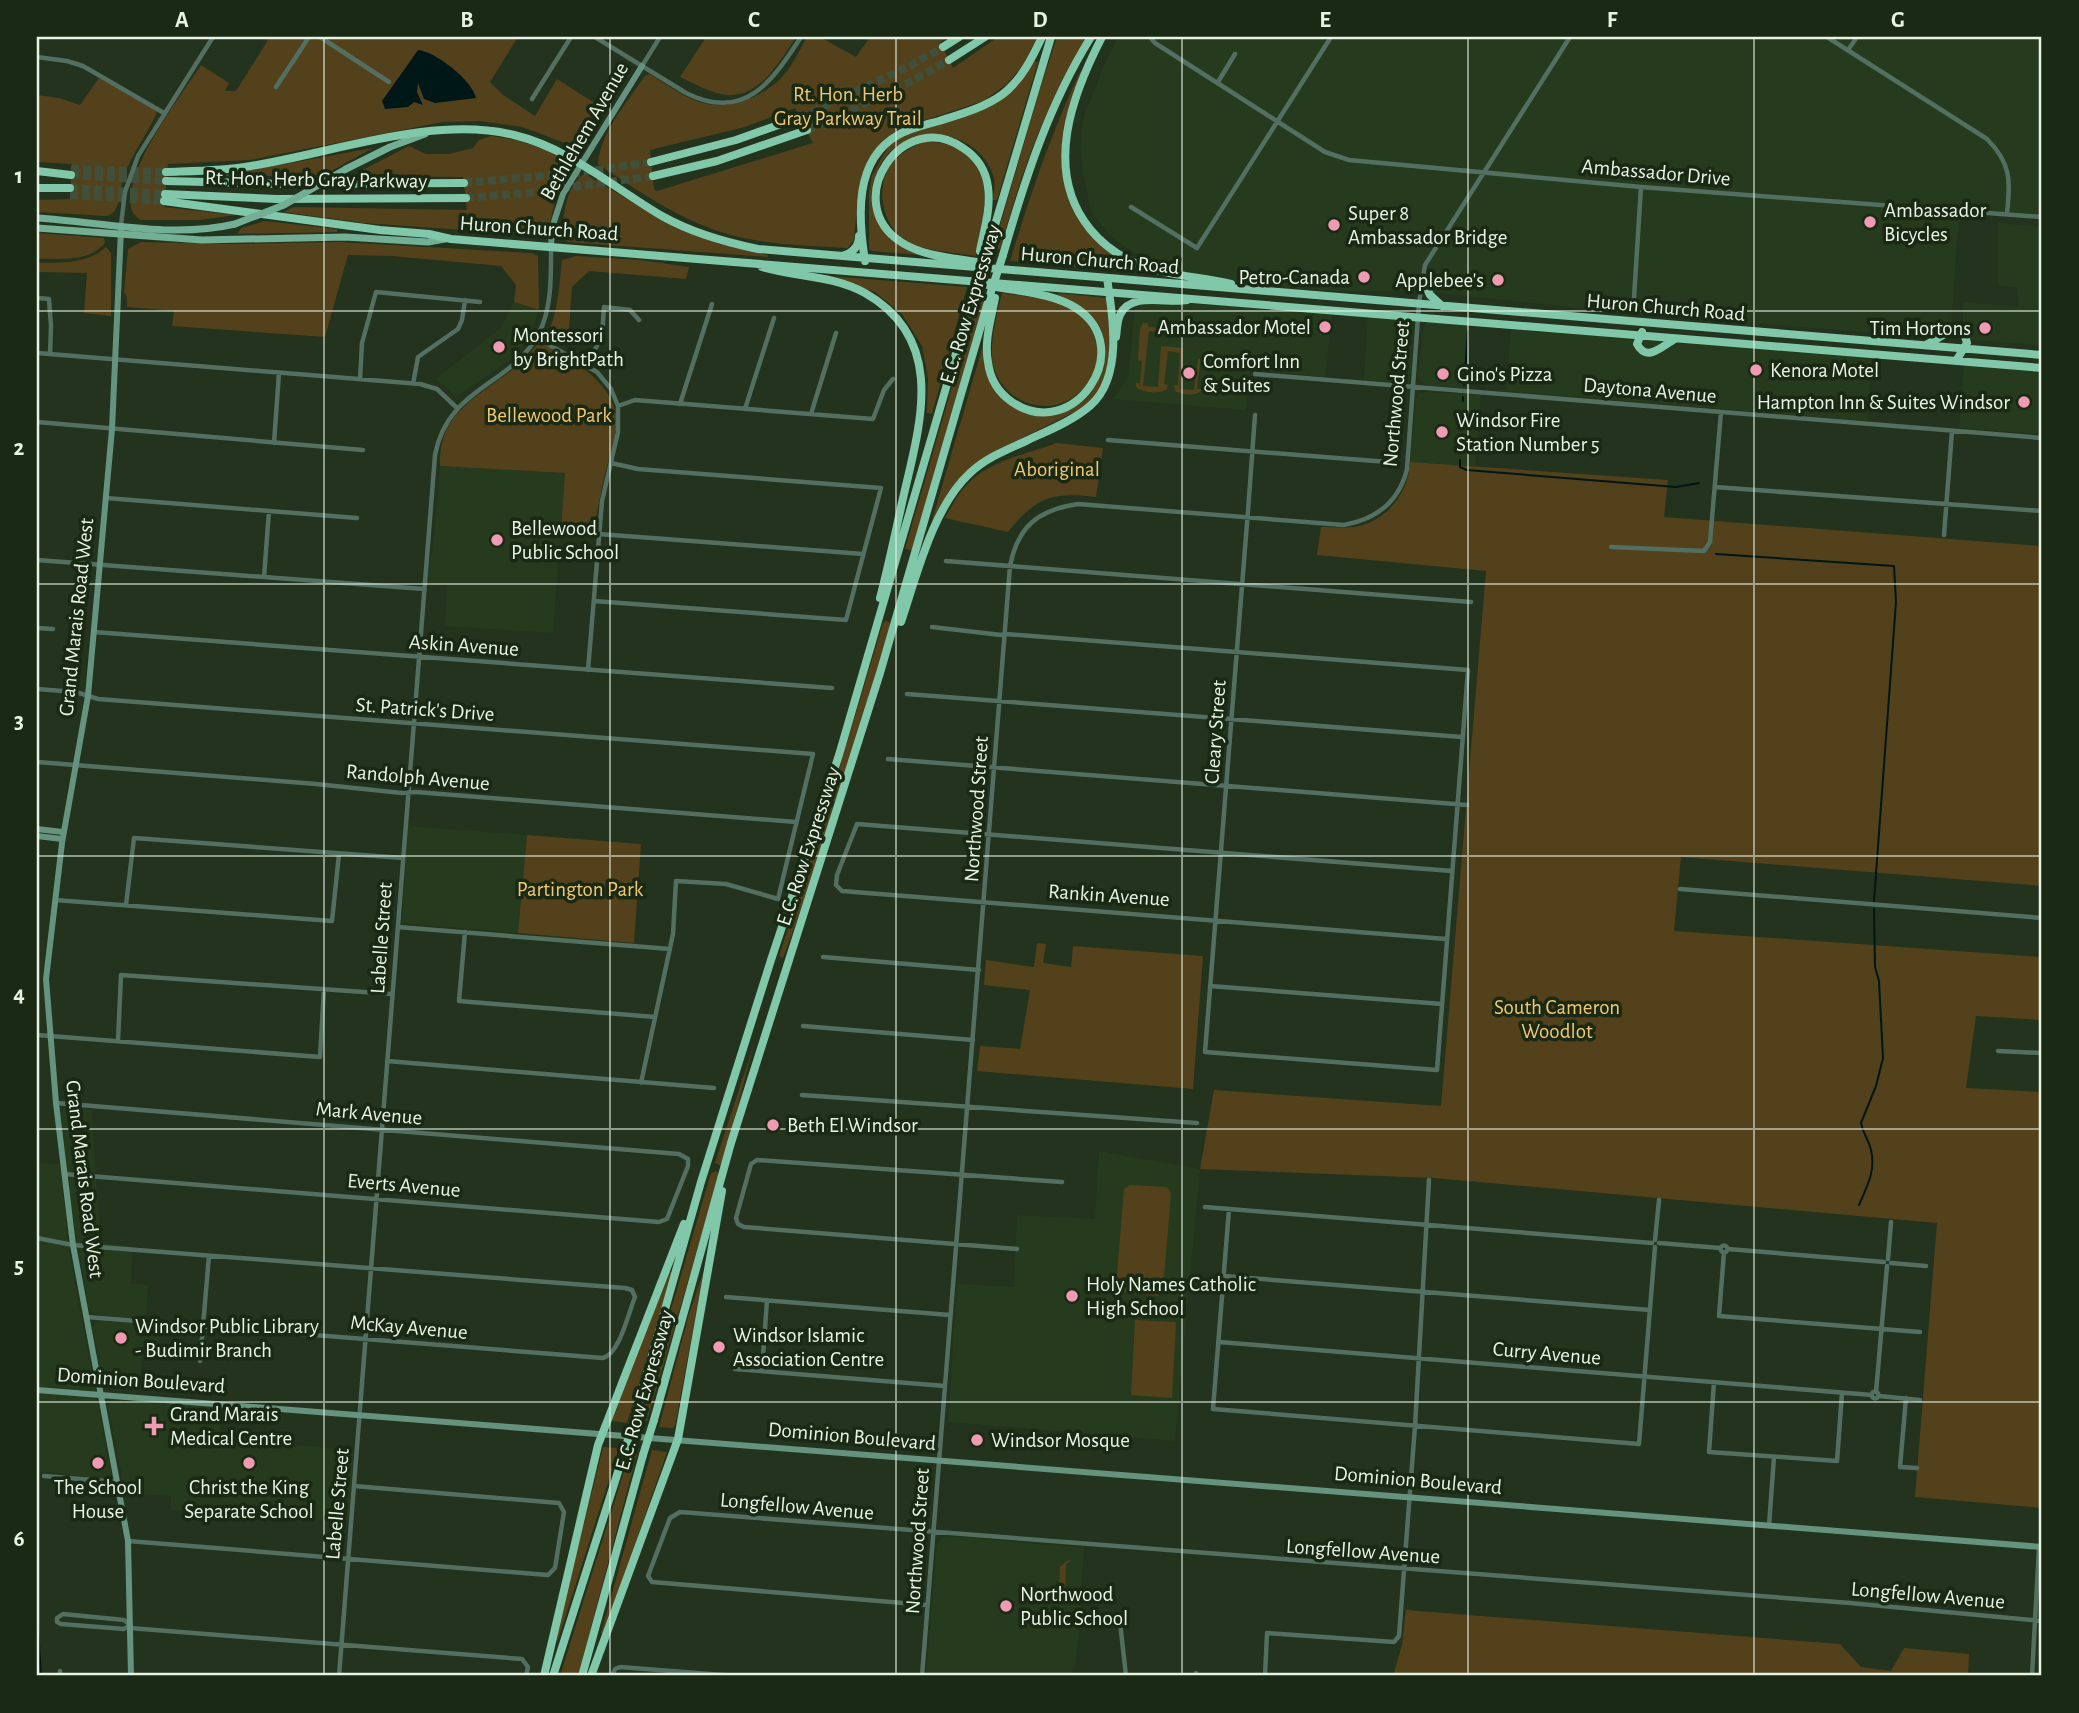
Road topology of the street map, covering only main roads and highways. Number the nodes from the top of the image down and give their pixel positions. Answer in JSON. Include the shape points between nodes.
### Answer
{"nodes":[{"id":1,"x":959,"y":37,"type":"edge"},
{"id":2,"x":985,"y":37,"type":"edge"},
{"id":3,"x":1042,"y":37,"type":"edge"},
{"id":4,"x":1051,"y":37,"type":"edge"},
{"id":5,"x":1091,"y":37,"type":"edge"},
{"id":6,"x":1102,"y":37,"type":"edge"},
{"id":7,"x":943,"y":47,"type":"tunnel mouth"},
{"id":8,"x":949,"y":60,"type":"tunnel mouth"},
{"id":9,"x":801,"y":117,"type":"tunnel mouth"},
{"id":10,"x":807,"y":130,"type":"tunnel mouth"},
{"id":11,"x":429,"y":132,"type":"junction"},
{"id":12,"x":652,"y":162,"type":"tunnel mouth"},
{"id":13,"x":37,"y":171,"type":"edge"},
{"id":14,"x":71,"y":172,"type":"tunnel mouth"},
{"id":15,"x":653,"y":176,"type":"tunnel mouth"},
{"id":16,"x":464,"y":183,"type":"tunnel mouth"},
{"id":17,"x":37,"y":188,"type":"edge"},
{"id":18,"x":70,"y":191,"type":"tunnel mouth"},
{"id":19,"x":466,"y":198,"type":"tunnel mouth"},
{"id":20,"x":37,"y":218,"type":"edge"},
{"id":21,"x":861,"y":219,"type":"junction"},
{"id":22,"x":37,"y":228,"type":"edge"},
{"id":23,"x":121,"y":230,"type":"junction"},
{"id":24,"x":451,"y":239,"type":"junction"},
{"id":25,"x":983,"y":251,"type":"junction"},
{"id":26,"x":841,"y":257,"type":"junction"},
{"id":27,"x":865,"y":258,"type":"junction"},
{"id":28,"x":745,"y":262,"type":"junction"},
{"id":29,"x":868,"y":271,"type":"junction"},
{"id":30,"x":1015,"y":271,"type":"junction"},
{"id":31,"x":1107,"y":278,"type":"junction"},
{"id":32,"x":1422,"y":278,"type":"road end"},
{"id":33,"x":973,"y":279,"type":"junction"},
{"id":34,"x":1251,"y":290,"type":"junction"},
{"id":35,"x":1109,"y":291,"type":"junction"},
{"id":36,"x":992,"y":298,"type":"junction"},
{"id":37,"x":1197,"y":298,"type":"junction"},
{"id":38,"x":1442,"y":306,"type":"junction"},
{"id":39,"x":1664,"y":324,"type":"junction"},
{"id":40,"x":1639,"y":334,"type":"junction"},
{"id":41,"x":1678,"y":338,"type":"junction"},
{"id":42,"x":1924,"y":346,"type":"junction"},
{"id":43,"x":1963,"y":349,"type":"junction"},
{"id":44,"x":1113,"y":350,"type":"junction"},
{"id":45,"x":2042,"y":355,"type":"edge"},
{"id":46,"x":1956,"y":361,"type":"junction"},
{"id":47,"x":2042,"y":368,"type":"edge"},
{"id":48,"x":871,"y":648,"type":"junction"},
{"id":49,"x":880,"y":673,"type":"junction"},
{"id":50,"x":731,"y":1143,"type":"junction"},
{"id":51,"x":701,"y":1182,"type":"junction"},
{"id":52,"x":544,"y":1676,"type":"edge"},
{"id":53,"x":553,"y":1676,"type":"edge"},
{"id":54,"x":582,"y":1676,"type":"edge"},
{"id":55,"x":591,"y":1676,"type":"edge"}],
"edges":[{"from":1,"to":7,"type":"highway"},
{"from":2,"to":8,"type":"highway"},
{"from":3,"to":21,"type":"highway","via":[[1026,68],[1002,94],[968,112],[905,131],[879,150],[864,183]]},
{"from":4,"to":25,"type":"highway","name":"E.C. Row Expressway"},
{"from":5,"to":36,"type":"highway","name":"E.C. Row Expressway","bridge":true,"via":[[1034,154]]},
{"from":6,"to":34,"type":"highway","via":[[1066,135],[1067,181],[1079,214],[1106,245],[1131,261]]},
{"from":9,"to":12,"type":"highway"},
{"from":10,"to":15,"type":"highway","via":[[727,158]]},
{"from":11,"to":16,"type":"highway","name":"Rt. Hon. Herb Gray Parkway","via":[[250,167],[166,177],[281,184]]},
{"from":11,"to":23,"type":"main road","name":"Huron Church Road","bridge":true,"via":[[390,146],[284,205],[235,225]]},
{"from":11,"to":26,"type":"highway","name":"Huron Church Road","via":[[476,129],[544,144],[662,215],[706,235],[758,249]]},
{"from":13,"to":14,"type":"highway"},
{"from":17,"to":18,"type":"highway"},
{"from":19,"to":24,"type":"highway","name":"Rt. Hon. Herb Gray Parkway","via":[[165,198]]},
{"from":20,"to":23,"type":"main road","name":"Huron Church Road"},
{"from":21,"to":26,"type":"highway","via":[[857,246]]},
{"from":21,"to":27,"type":"highway"},
{"from":22,"to":23,"type":"main road","name":"Huron Church Road"},
{"from":23,"to":24,"type":"main road","name":"Huron Church Road","via":[[202,240]]},
{"from":24,"to":28,"type":"highway","name":"Huron Church Road"},
{"from":25,"to":30,"type":"highway","via":[[989,195],[973,155],[958,144],[934,138],[909,143],[896,152],[880,174],[876,196],[881,219],[894,237],[926,252]]},
{"from":25,"to":33,"type":"highway","name":"E.C. Row Expressway","bridge":true},
{"from":26,"to":27,"type":"highway","name":"Huron Church Road"},
{"from":27,"to":29,"type":"highway"},
{"from":27,"to":30,"type":"highway","name":"Huron Church Road"},
{"from":28,"to":29,"type":"highway","name":"Huron Church Road"},
{"from":28,"to":48,"type":"highway","via":[[835,281],[866,294],[898,321],[919,363],[921,423]]},
{"from":29,"to":33,"type":"highway","name":"Huron Church Road"},
{"from":30,"to":31,"type":"highway","name":"Huron Church Road"},
{"from":31,"to":34,"type":"highway","name":"Huron Church Road"},
{"from":31,"to":35,"type":"highway"},
{"from":32,"to":38,"type":"highway"},
{"from":33,"to":35,"type":"highway","name":"Huron Church Road"},
{"from":33,"to":36,"type":"highway","via":[[1050,297],[1083,313],[1097,335],[1101,358],[1094,380],[1080,399],[1057,410],[1032,411],[997,388],[987,352]]},
{"from":33,"to":48,"type":"highway","name":"E.C. Row Expressway","bridge":true,"via":[[973,295]]},
{"from":34,"to":38,"type":"highway","name":"Huron Church Road"},
{"from":35,"to":37,"type":"highway","name":"Huron Church Road"},
{"from":35,"to":44,"type":"highway"},
{"from":36,"to":49,"type":"highway","name":"E.C. Row Expressway"},
{"from":37,"to":40,"type":"highway","name":"Huron Church Road"},
{"from":37,"to":44,"type":"highway","via":[[1129,304],[1119,317]]},
{"from":38,"to":39,"type":"highway","name":"Huron Church Road"},
{"from":39,"to":40,"type":"highway"},
{"from":39,"to":42,"type":"highway","name":"Huron Church Road"},
{"from":40,"to":41,"type":"highway","name":"Huron Church Road"},
{"from":40,"to":41,"type":"highway","via":[[1638,347],[1647,353]]},
{"from":41,"to":46,"type":"highway","name":"Huron Church Road"},
{"from":42,"to":43,"type":"highway","name":"Huron Church Road"},
{"from":42,"to":43,"type":"highway","via":[[1959,330],[1966,338]]},
{"from":43,"to":45,"type":"highway","name":"Huron Church Road"},
{"from":43,"to":46,"type":"highway"},
{"from":44,"to":49,"type":"highway","via":[[1107,383],[1092,404],[986,461],[955,490],[936,525]]},
{"from":46,"to":47,"type":"highway","name":"Huron Church Road"},
{"from":48,"to":51,"type":"highway","name":"E.C. Row Expressway"},
{"from":49,"to":50,"type":"highway","name":"E.C. Row Expressway"},
{"from":50,"to":54,"type":"highway","name":"E.C. Row Expressway","bridge":true},
{"from":50,"to":55,"type":"highway","via":[[678,1439]]},
{"from":51,"to":52,"type":"highway","via":[[602,1433]]},
{"from":51,"to":53,"type":"highway","name":"E.C. Row Expressway","bridge":true,"via":[[634,1419]]}]}
